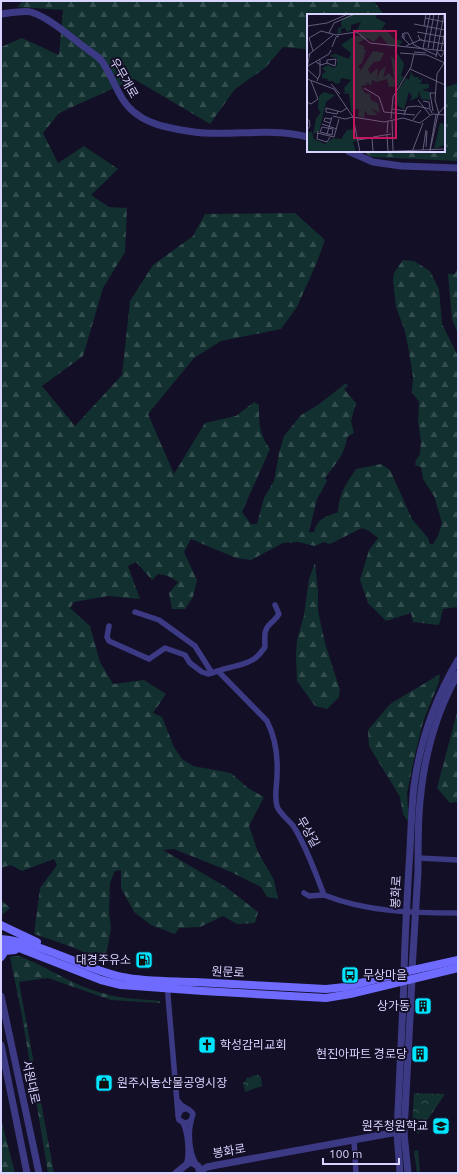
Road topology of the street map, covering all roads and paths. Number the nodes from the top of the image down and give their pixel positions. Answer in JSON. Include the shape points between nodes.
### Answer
{"nodes":[{"id":1,"x":1,"y":14,"type":"edge"},
{"id":2,"x":307,"y":137,"type":"edge"},
{"id":3,"x":350,"y":152,"type":"edge"},
{"id":4,"x":458,"y":168,"type":"edge"},
{"id":5,"x":275,"y":605,"type":"dead end"},
{"id":6,"x":135,"y":612,"type":"dead end"},
{"id":7,"x":109,"y":626,"type":"dead end"},
{"id":8,"x":458,"y":660,"type":"edge"},
{"id":9,"x":215,"y":672,"type":"junction"},
{"id":10,"x":458,"y":674,"type":"edge"},
{"id":11,"x":418,"y":858,"type":"junction"},
{"id":12,"x":458,"y":860,"type":"edge"},
{"id":13,"x":304,"y":893,"type":"dead end"},
{"id":14,"x":324,"y":895,"type":"junction"},
{"id":15,"x":458,"y":912,"type":"edge"},
{"id":16,"x":406,"y":913,"type":"junction"},
{"id":17,"x":416,"y":913,"type":"junction"},
{"id":18,"x":1,"y":925,"type":"edge"},
{"id":19,"x":1,"y":939,"type":"edge"},
{"id":20,"x":1,"y":946,"type":"edge"},
{"id":21,"x":27,"y":951,"type":"junction"},
{"id":22,"x":1,"y":957,"type":"edge"},
{"id":23,"x":458,"y":960,"type":"edge"},
{"id":24,"x":458,"y":968,"type":"edge"},
{"id":25,"x":408,"y":971,"type":"junction"},
{"id":26,"x":104,"y":972,"type":"junction"},
{"id":27,"x":412,"y":979,"type":"junction"},
{"id":28,"x":404,"y":981,"type":"junction"},
{"id":29,"x":168,"y":985,"type":"junction"},
{"id":30,"x":1,"y":996,"type":"edge"},
{"id":31,"x":1,"y":1045,"type":"edge"},
{"id":32,"x":177,"y":1097,"type":"junction"},
{"id":33,"x":185,"y":1109,"type":"junction"},
{"id":34,"x":178,"y":1114,"type":"junction"},
{"id":35,"x":191,"y":1121,"type":"junction"},
{"id":36,"x":183,"y":1123,"type":"junction"},
{"id":37,"x":400,"y":1133,"type":"junction"},
{"id":38,"x":354,"y":1141,"type":"junction"},
{"id":39,"x":184,"y":1168,"type":"edge"},
{"id":40,"x":200,"y":1168,"type":"edge"},
{"id":41,"x":27,"y":1173,"type":"edge"},
{"id":42,"x":39,"y":1173,"type":"edge"},
{"id":43,"x":176,"y":1173,"type":"edge"},
{"id":44,"x":356,"y":1173,"type":"edge"},
{"id":45,"x":400,"y":1173,"type":"edge"},
{"id":46,"x":408,"y":1173,"type":"edge"}],
"edges":[{"from":1,"to":2,"type":"street","name":"우무개로","via":[[30,12],[48,20],[102,61],[128,108],[152,122],[169,128],[205,133],[269,132]]},
{"from":3,"to":4,"type":"street","via":[[373,162],[401,166]]},
{"from":5,"to":9,"type":"street","via":[[279,614],[266,628],[265,647],[256,658]]},
{"from":6,"to":9,"type":"street","name":"무상길","via":[[159,620],[195,646]]},
{"from":7,"to":9,"type":"street","name":"무상길","via":[[109,641],[149,659],[165,648],[185,655],[190,663],[202,672]]},
{"from":8,"to":16,"type":"street","name":"봉화로","via":[[436,702],[420,755],[412,807]]},
{"from":9,"to":14,"type":"street","name":"무상길","via":[[267,721],[272,731],[277,773],[277,808],[294,826]]},
{"from":10,"to":11,"type":"street","name":"봉화로","via":[[443,705],[426,761],[419,815]]},
{"from":11,"to":12,"type":"street"},
{"from":11,"to":17,"type":"street","name":"봉화로"},
{"from":13,"to":14,"type":"street","via":[[309,896]]},
{"from":14,"to":16,"type":"street","via":[[341,902]]},
{"from":15,"to":17,"type":"street"},
{"from":16,"to":17,"type":"street"},
{"from":16,"to":25,"type":"street","name":"봉화로"},
{"from":17,"to":25,"type":"street","name":"봉화로"},
{"from":18,"to":26,"type":"main road"},
{"from":19,"to":26,"type":"main road","name":"원문로","via":[[31,944]]},
{"from":20,"to":21,"type":"main road","name":"원문로","via":[[14,946]]},
{"from":21,"to":22,"type":"main road","via":[[12,949],[5,951]]},
{"from":21,"to":29,"type":"main road","name":"원문로","via":[[101,980],[121,985]]},
{"from":23,"to":25,"type":"main road","name":"원문로"},
{"from":24,"to":27,"type":"main road","name":"원문로"},
{"from":25,"to":27,"type":"main road"},
{"from":25,"to":28,"type":"main road","name":"봉화로"},
{"from":25,"to":29,"type":"main road","name":"원문로","via":[[331,989]]},
{"from":26,"to":29,"type":"main road","name":"원문로"},
{"from":27,"to":28,"type":"main road","name":"원문로"},
{"from":27,"to":37,"type":"street","name":"봉화로"},
{"from":28,"to":29,"type":"main road","name":"원문로","via":[[326,998]]},
{"from":28,"to":37,"type":"street","name":"봉화로"},
{"from":29,"to":32,"type":"street"},
{"from":30,"to":42,"type":"street","name":"서원대로"},
{"from":31,"to":41,"type":"street","name":"서원대로"},
{"from":32,"to":33,"type":"street"},
{"from":32,"to":34,"type":"street"},
{"from":33,"to":34,"type":"street"},
{"from":33,"to":35,"type":"street","via":[[193,1114]]},
{"from":34,"to":36,"type":"street","via":[[179,1120]]},
{"from":35,"to":36,"type":"street"},
{"from":35,"to":40,"type":"street","via":[[193,1157]]},
{"from":36,"to":39,"type":"street","via":[[188,1155]]},
{"from":37,"to":38,"type":"street","name":"봉화로"},
{"from":37,"to":45,"type":"street","name":"봉화로"},
{"from":37,"to":46,"type":"street","name":"봉화로"},
{"from":38,"to":40,"type":"street","name":"봉화로"},
{"from":38,"to":44,"type":"street"},
{"from":39,"to":40,"type":"street","name":"봉화로","via":[[191,1162]]},
{"from":39,"to":43,"type":"street"}]}
